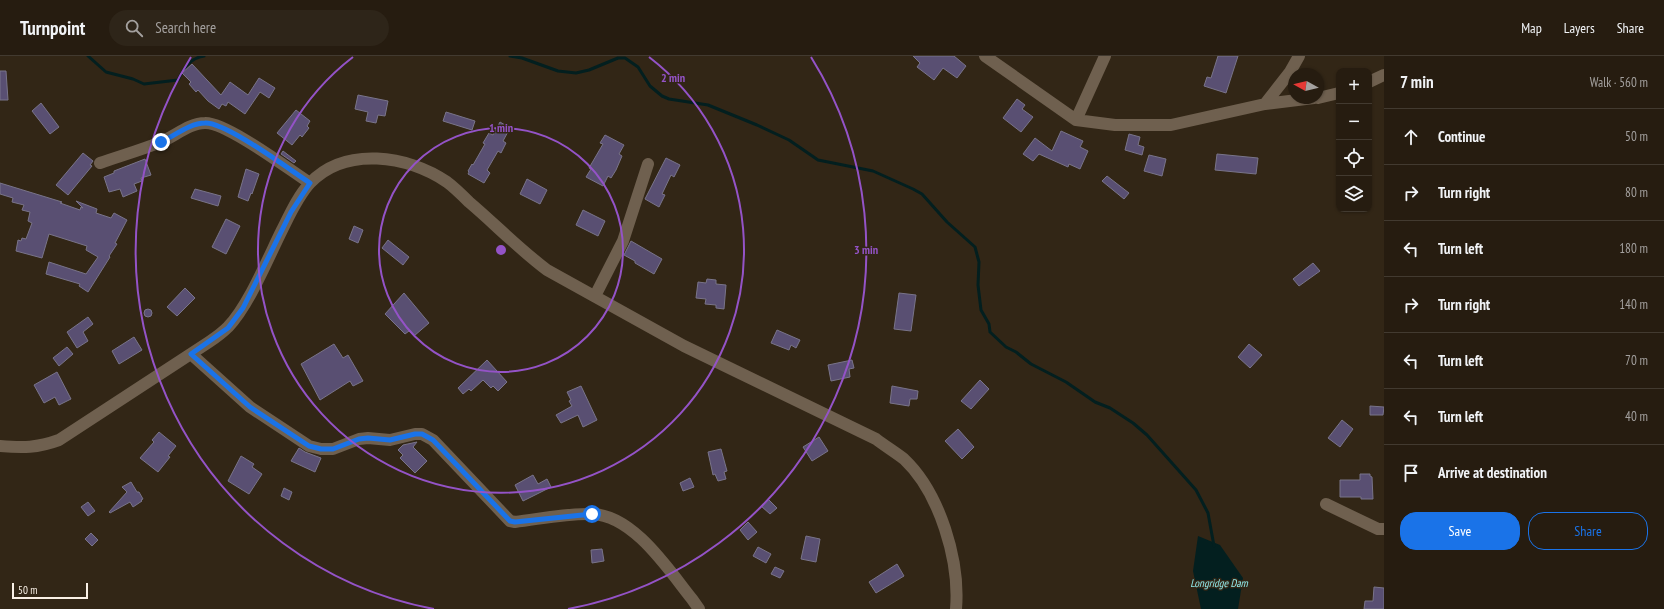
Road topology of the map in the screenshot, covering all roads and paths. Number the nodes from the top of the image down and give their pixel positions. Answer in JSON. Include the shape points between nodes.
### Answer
{"nodes":[{"id":1,"x":985,"y":56,"type":"edge"},
{"id":2,"x":1106,"y":56,"type":"edge"},
{"id":3,"x":1299,"y":56,"type":"edge"},
{"id":4,"x":1384,"y":75,"type":"edge"},
{"id":5,"x":1372,"y":81,"type":"edge"},
{"id":6,"x":1336,"y":94,"type":"edge"},
{"id":7,"x":1324,"y":97,"type":"edge"},
{"id":8,"x":1288,"y":101,"type":"edge"},
{"id":9,"x":1265,"y":104,"type":"junction"},
{"id":10,"x":1076,"y":120,"type":"junction"},
{"id":11,"x":100,"y":164,"type":"dead end"},
{"id":12,"x":648,"y":164,"type":"dead end"},
{"id":13,"x":310,"y":183,"type":"junction"},
{"id":14,"x":595,"y":296,"type":"junction"},
{"id":15,"x":191,"y":354,"type":"junction"},
{"id":16,"x":0,"y":446,"type":"edge"},
{"id":17,"x":1326,"y":504,"type":"dead end"},
{"id":18,"x":1384,"y":530,"type":"edge"},
{"id":19,"x":698,"y":609,"type":"edge"},
{"id":20,"x":956,"y":609,"type":"edge"}],
"edges":[{"from":1,"to":10,"type":"street"},
{"from":2,"to":10,"type":"street"},
{"from":3,"to":9,"type":"street"},
{"from":4,"to":5,"type":"street"},
{"from":6,"to":7,"type":"street"},
{"from":8,"to":9,"type":"street"},
{"from":9,"to":10,"type":"street","via":[[1171,125],[1115,125]]},
{"from":11,"to":13,"type":"street","via":[[161,142],[196,125],[214,123],[241,137]]},
{"from":12,"to":14,"type":"street","via":[[623,241]]},
{"from":13,"to":14,"type":"street","via":[[328,169],[351,160],[395,160],[421,168],[446,182],[546,270]]},
{"from":13,"to":15,"type":"street","via":[[291,212],[243,308],[228,328]]},
{"from":14,"to":20,"type":"street","via":[[684,346],[876,439],[904,459],[922,481],[948,539],[955,571]]},
{"from":15,"to":16,"type":"street","via":[[59,440],[25,448]]},
{"from":15,"to":19,"type":"street","via":[[250,407],[309,446],[333,449],[359,439],[390,440],[409,434],[422,434],[433,440],[510,521],[592,514],[612,517],[642,539]]},
{"from":17,"to":18,"type":"street"}]}
